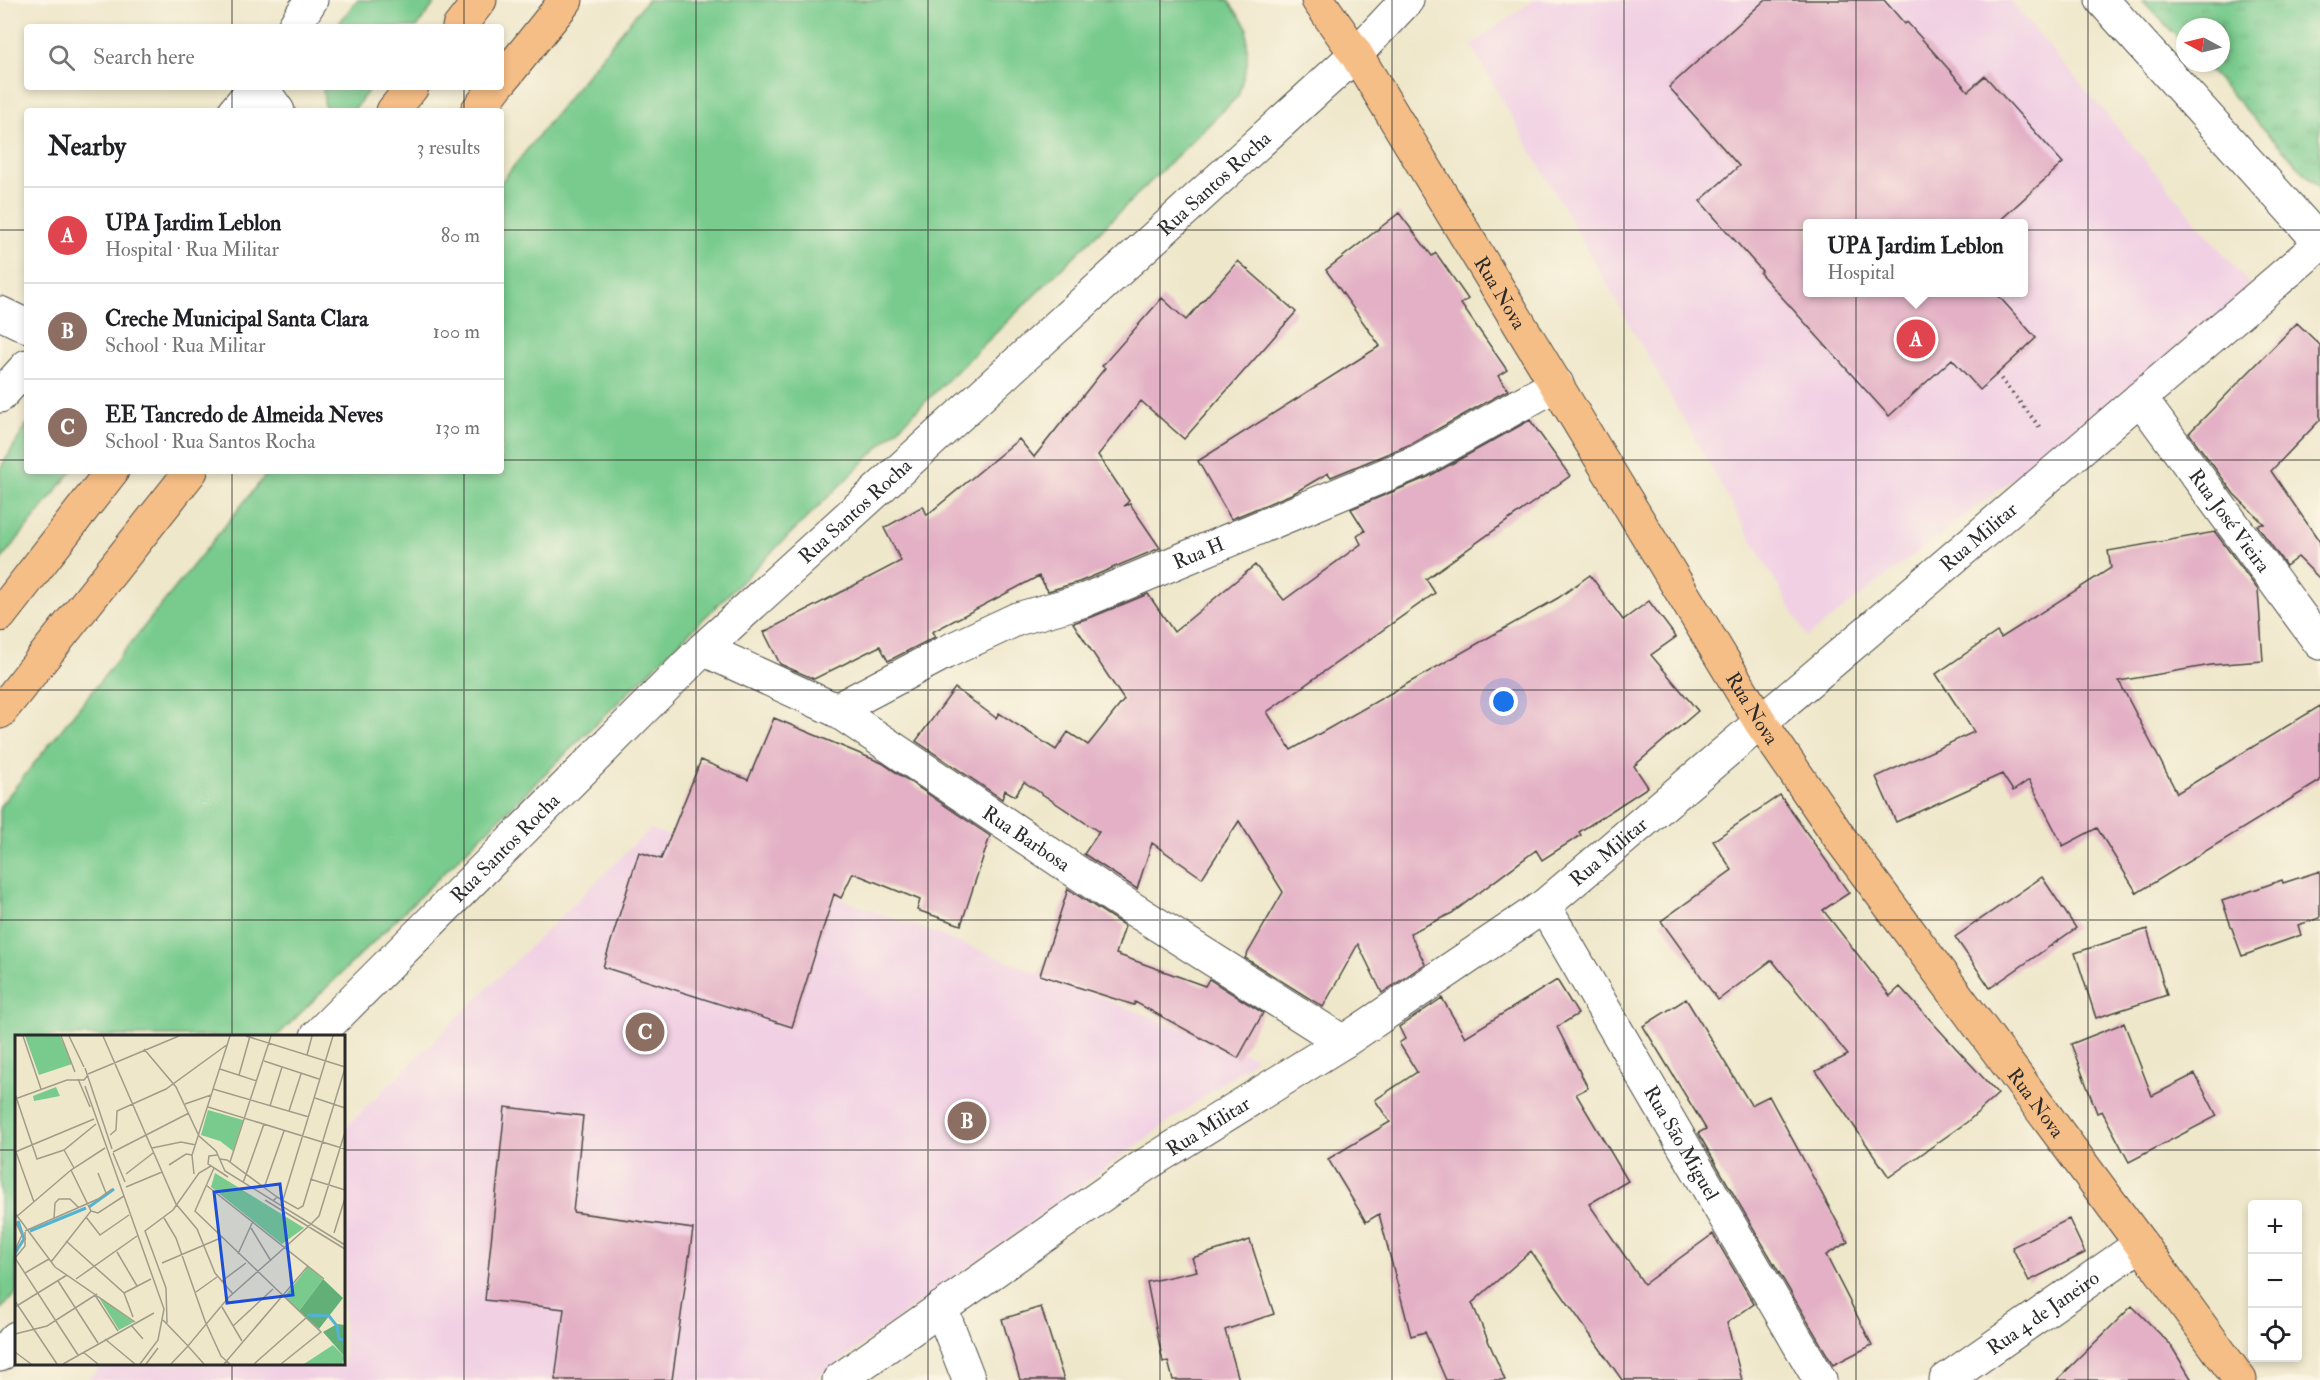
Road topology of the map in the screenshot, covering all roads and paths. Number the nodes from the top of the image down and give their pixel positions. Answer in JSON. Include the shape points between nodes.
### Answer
{"nodes":[{"id":1,"x":311,"y":0,"type":"edge"},
{"id":2,"x":480,"y":0,"type":"edge"},
{"id":3,"x":566,"y":0,"type":"edge"},
{"id":4,"x":1318,"y":0,"type":"edge"},
{"id":5,"x":1407,"y":0,"type":"edge"},
{"id":6,"x":2102,"y":0,"type":"edge"},
{"id":7,"x":296,"y":24,"type":"edge"},
{"id":8,"x":461,"y":24,"type":"edge"},
{"id":9,"x":1356,"y":54,"type":"junction"},
{"id":10,"x":504,"y":77,"type":"edge"},
{"id":11,"x":252,"y":90,"type":"edge"},
{"id":12,"x":263,"y":90,"type":"edge"},
{"id":13,"x":410,"y":90,"type":"edge"},
{"id":14,"x":494,"y":90,"type":"edge"},
{"id":15,"x":238,"y":108,"type":"edge"},
{"id":16,"x":276,"y":108,"type":"edge"},
{"id":17,"x":395,"y":108,"type":"edge"},
{"id":18,"x":479,"y":108,"type":"edge"},
{"id":19,"x":2320,"y":243,"type":"edge"},
{"id":20,"x":0,"y":313,"type":"edge"},
{"id":21,"x":24,"y":325,"type":"edge"},
{"id":22,"x":24,"y":369,"type":"edge"},
{"id":23,"x":1997,"y":374,"type":"dead end"},
{"id":24,"x":1557,"y":384,"type":"junction"},
{"id":25,"x":0,"y":396,"type":"edge"},
{"id":26,"x":2140,"y":398,"type":"junction"},
{"id":27,"x":2067,"y":460,"type":"junction"},
{"id":28,"x":110,"y":474,"type":"edge"},
{"id":29,"x":189,"y":474,"type":"edge"},
{"id":30,"x":0,"y":615,"type":"edge"},
{"id":31,"x":2320,"y":642,"type":"edge"},
{"id":32,"x":703,"y":649,"type":"junction"},
{"id":33,"x":836,"y":710,"type":"junction"},
{"id":34,"x":0,"y":711,"type":"edge"},
{"id":35,"x":1761,"y":723,"type":"junction"},
{"id":36,"x":1544,"y":906,"type":"junction"},
{"id":37,"x":318,"y":1035,"type":"edge"},
{"id":38,"x":1343,"y":1042,"type":"junction"},
{"id":39,"x":2141,"y":1244,"type":"junction"},
{"id":40,"x":941,"y":1308,"type":"junction"},
{"id":41,"x":15,"y":1339,"type":"edge"},
{"id":42,"x":0,"y":1355,"type":"edge"},
{"id":43,"x":839,"y":1380,"type":"edge"},
{"id":44,"x":969,"y":1380,"type":"edge"},
{"id":45,"x":1820,"y":1380,"type":"edge"},
{"id":46,"x":1946,"y":1380,"type":"edge"},
{"id":47,"x":2240,"y":1380,"type":"edge"}],
"edges":[{"from":1,"to":7,"type":"street"},
{"from":2,"to":8,"type":"main road"},
{"from":3,"to":10,"type":"main road"},
{"from":4,"to":9,"type":"main road","name":"Rua Nova"},
{"from":5,"to":9,"type":"street","name":"Rua Santos Rocha"},
{"from":6,"to":19,"type":"street"},
{"from":9,"to":24,"type":"main road","name":"Rua Nova"},
{"from":9,"to":32,"type":"street","name":"Rua Santos Rocha"},
{"from":11,"to":15,"type":"street"},
{"from":12,"to":16,"type":"street"},
{"from":13,"to":17,"type":"main road"},
{"from":14,"to":18,"type":"main road"},
{"from":19,"to":26,"type":"street","name":"Rua Militar"},
{"from":20,"to":21,"type":"street"},
{"from":22,"to":25,"type":"street"},
{"from":23,"to":27,"type":"path"},
{"from":24,"to":33,"type":"street","name":"Rua H","via":[[1419,461],[1085,600],[1017,619]]},
{"from":24,"to":35,"type":"main road","name":"Rua Nova"},
{"from":26,"to":27,"type":"street","name":"Rua Militar"},
{"from":26,"to":31,"type":"street","name":"Rua José Vieira"},
{"from":27,"to":35,"type":"street","name":"Rua Militar"},
{"from":28,"to":30,"type":"main road"},
{"from":29,"to":34,"type":"main road"},
{"from":32,"to":33,"type":"street","name":"Rua Barbosa"},
{"from":32,"to":37,"type":"street","name":"Rua Santos Rocha"},
{"from":33,"to":38,"type":"street","name":"Rua Barbosa","via":[[1114,897]]},
{"from":35,"to":36,"type":"street","name":"Rua Militar"},
{"from":35,"to":39,"type":"main road","name":"Rua Nova","via":[[1842,841]]},
{"from":36,"to":38,"type":"street","name":"Rua Militar"},
{"from":36,"to":45,"type":"street","name":"Rua São Miguel"},
{"from":38,"to":40,"type":"street","name":"Rua Militar","via":[[1142,1167]]},
{"from":39,"to":46,"type":"street","name":"Rua 4 de Janeiro"},
{"from":39,"to":47,"type":"main road","name":"Rua Nova"},
{"from":40,"to":43,"type":"street","name":"Rua Militar"},
{"from":40,"to":44,"type":"street"},
{"from":41,"to":42,"type":"street"}]}
